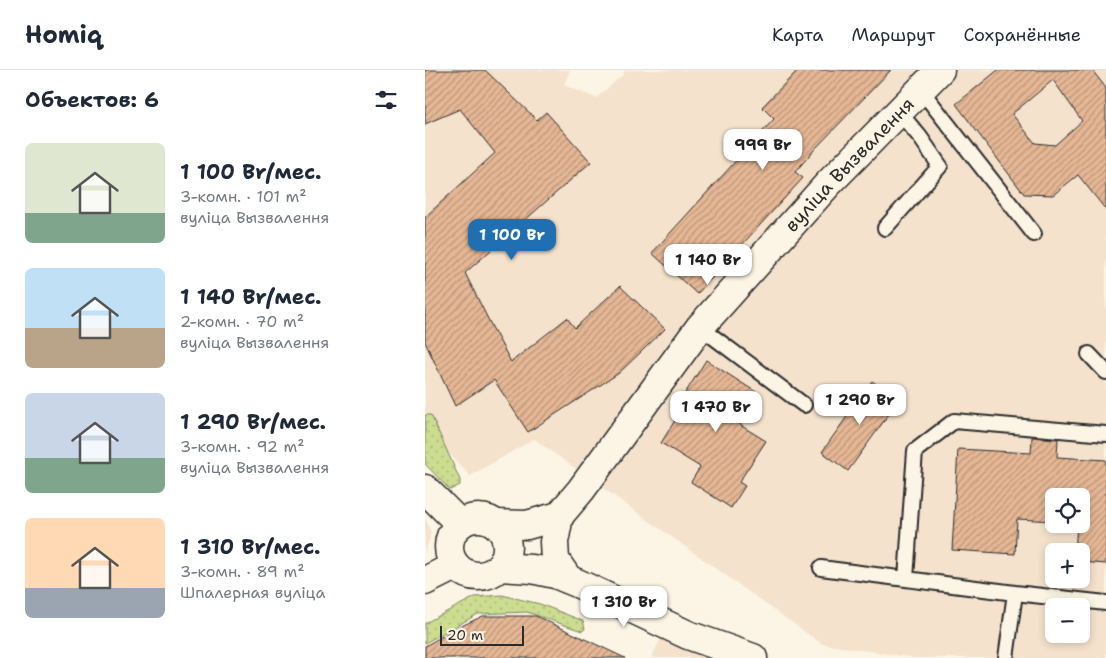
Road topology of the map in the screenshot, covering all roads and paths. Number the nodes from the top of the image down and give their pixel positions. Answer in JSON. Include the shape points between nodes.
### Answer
{"nodes":[{"id":1,"x":940,"y":70,"type":"edge"},
{"id":2,"x":921,"y":90,"type":"junction"},
{"id":3,"x":899,"y":112,"type":"junction"},
{"id":4,"x":885,"y":228,"type":"dead end"},
{"id":5,"x":1034,"y":234,"type":"dead end"},
{"id":6,"x":700,"y":326,"type":"junction"},
{"id":7,"x":1089,"y":354,"type":"dead end"},
{"id":8,"x":1106,"y":372,"type":"edge"},
{"id":9,"x":804,"y":405,"type":"dead end"},
{"id":10,"x":1106,"y":434,"type":"edge"},
{"id":11,"x":425,"y":489,"type":"edge"},
{"id":12,"x":559,"y":516,"type":"junction"},
{"id":13,"x":460,"y":524,"type":"junction"},
{"id":14,"x":495,"y":524,"type":"junction"},
{"id":15,"x":455,"y":566,"type":"junction"},
{"id":16,"x":499,"y":567,"type":"junction"},
{"id":17,"x":821,"y":568,"type":"dead end"},
{"id":18,"x":568,"y":579,"type":"junction"},
{"id":19,"x":906,"y":579,"type":"junction"},
{"id":20,"x":425,"y":581,"type":"edge"},
{"id":21,"x":1015,"y":593,"type":"junction"},
{"id":22,"x":1106,"y":603,"type":"edge"},
{"id":23,"x":753,"y":658,"type":"edge"},
{"id":24,"x":1006,"y":658,"type":"edge"}],
"edges":[{"from":1,"to":2,"type":"street","name":"вуліца Вызвалення"},
{"from":2,"to":3,"type":"street","name":"вуліца Вызвалення"},
{"from":2,"to":5,"type":"lane"},
{"from":3,"to":4,"type":"lane","via":[[940,166]]},
{"from":3,"to":6,"type":"street","name":"вуліца Вызвалення","via":[[828,184]]},
{"from":6,"to":9,"type":"lane"},
{"from":6,"to":12,"type":"street","name":"вуліца Вызвалення"},
{"from":7,"to":8,"type":"lane"},
{"from":10,"to":19,"type":"lane","via":[[955,421],[915,451]]},
{"from":11,"to":13,"type":"street"},
{"from":12,"to":14,"type":"street","via":[[527,525]]},
{"from":12,"to":18,"type":"street","via":[[554,542],[555,560]]},
{"from":13,"to":14,"type":"street","via":[[477,518]]},
{"from":13,"to":15,"type":"street","via":[[449,540]]},
{"from":14,"to":16,"type":"street","via":[[502,531],[507,550]]},
{"from":15,"to":16,"type":"street","via":[[472,576],[482,576]]},
{"from":15,"to":20,"type":"street"},
{"from":16,"to":18,"type":"street","via":[[532,569]]},
{"from":17,"to":19,"type":"lane"},
{"from":18,"to":23,"type":"street","via":[[688,635]]},
{"from":19,"to":21,"type":"lane"},
{"from":21,"to":22,"type":"lane"},
{"from":21,"to":24,"type":"lane"}]}
